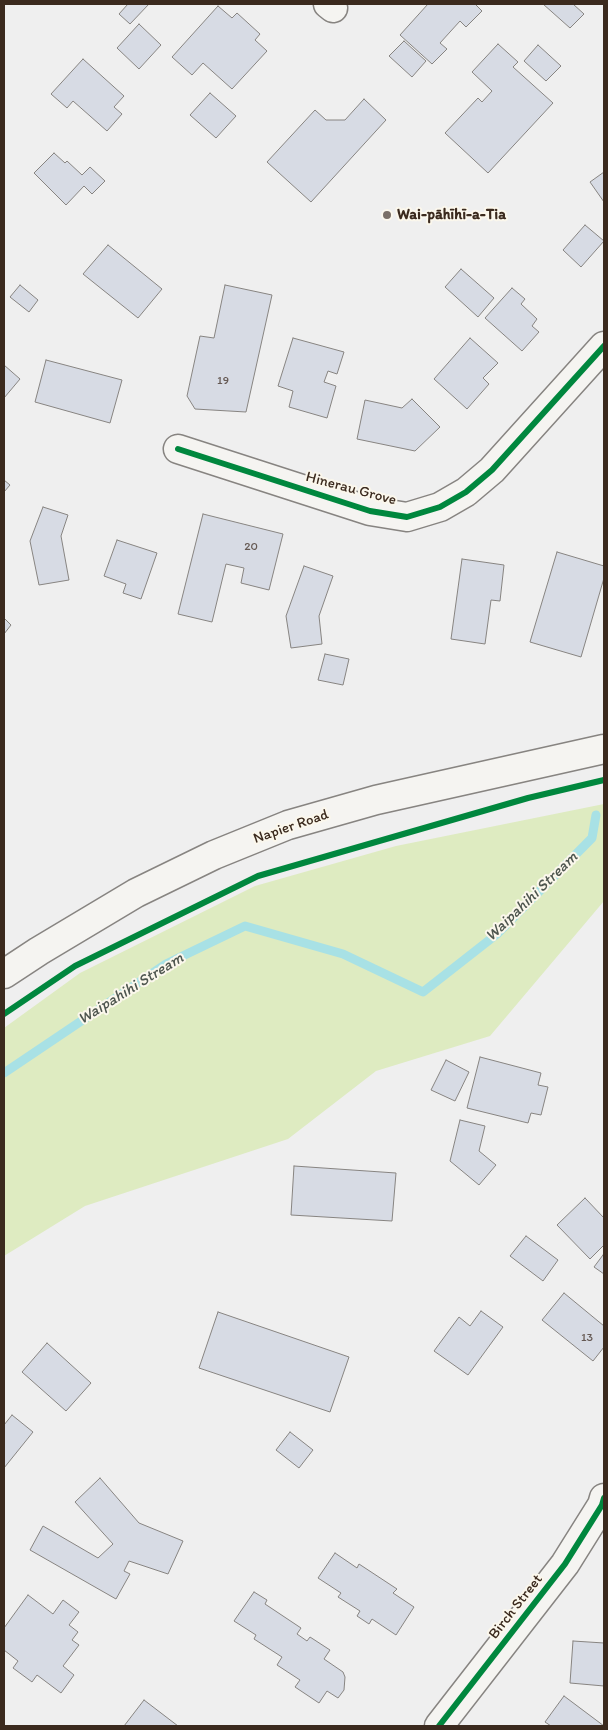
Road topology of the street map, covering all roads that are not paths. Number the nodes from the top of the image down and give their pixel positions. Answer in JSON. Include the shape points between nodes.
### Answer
{"nodes":[{"id":1,"x":604,"y":346,"type":"edge"},
{"id":2,"x":178,"y":449,"type":"dead end"},
{"id":3,"x":604,"y":749,"type":"edge"},
{"id":4,"x":4,"y":974,"type":"edge"},
{"id":5,"x":604,"y":1498,"type":"edge"},
{"id":6,"x":439,"y":1726,"type":"edge"}],
"edges":[{"from":1,"to":2,"type":"street","name":"Hinerau Grove","via":[[492,470],[466,492],[440,507],[407,517],[370,511]]},
{"from":3,"to":4,"type":"street","name":"Napier Road","via":[[376,800],[288,825],[136,893]]},
{"from":5,"to":6,"type":"street","name":"Birch Street","via":[[565,1564]]}]}
